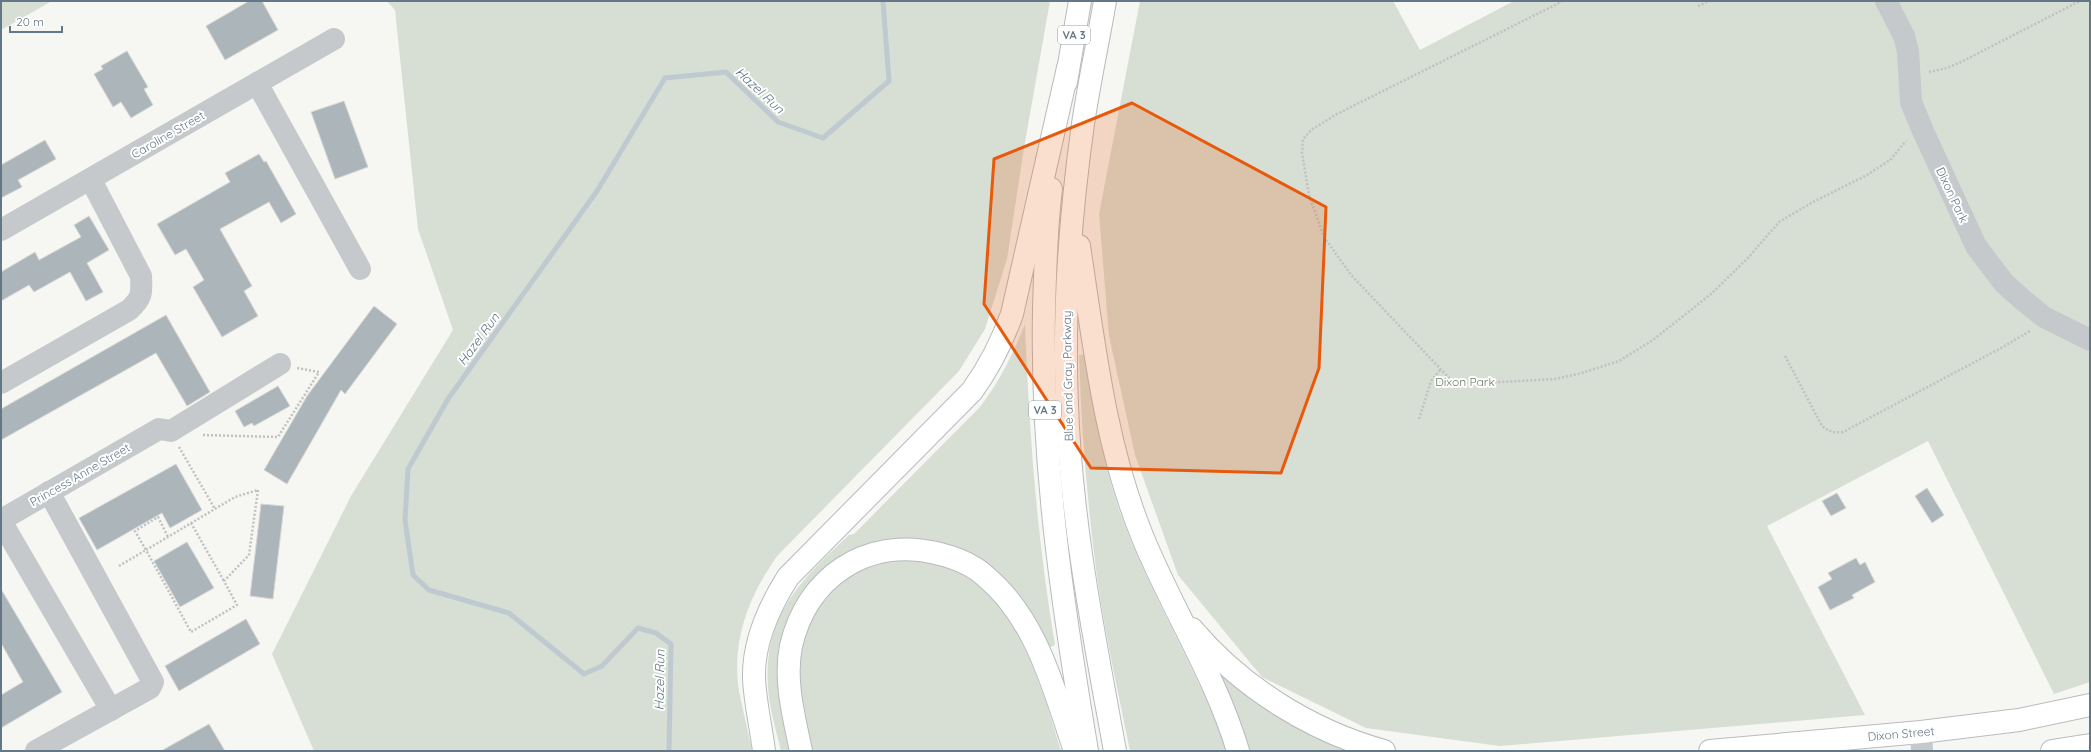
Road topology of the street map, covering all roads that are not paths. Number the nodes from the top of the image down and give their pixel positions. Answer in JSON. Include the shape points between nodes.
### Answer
{"nodes":[{"id":1,"x":1080,"y":1,"type":"edge"},
{"id":2,"x":1105,"y":1,"type":"edge"},
{"id":3,"x":1886,"y":1,"type":"edge"},
{"id":4,"x":334,"y":39,"type":"dead end"},
{"id":5,"x":1068,"y":68,"type":"junction"},
{"id":6,"x":257,"y":83,"type":"junction"},
{"id":7,"x":91,"y":180,"type":"junction"},
{"id":8,"x":1073,"y":204,"type":"junction"},
{"id":9,"x":1,"y":230,"type":"edge"},
{"id":10,"x":360,"y":268,"type":"dead end"},
{"id":11,"x":2090,"y":340,"type":"edge"},
{"id":12,"x":280,"y":364,"type":"road end"},
{"id":13,"x":1,"y":384,"type":"edge"},
{"id":14,"x":49,"y":492,"type":"junction"},
{"id":15,"x":1,"y":520,"type":"edge"},
{"id":16,"x":1176,"y":611,"type":"junction"},
{"id":17,"x":2090,"y":705,"type":"edge"},
{"id":18,"x":110,"y":710,"type":"junction"},
{"id":19,"x":1922,"y":742,"type":"edge"},
{"id":20,"x":2090,"y":745,"type":"edge"},
{"id":21,"x":36,"y":751,"type":"edge"},
{"id":22,"x":764,"y":751,"type":"edge"},
{"id":23,"x":801,"y":751,"type":"edge"},
{"id":24,"x":1075,"y":751,"type":"edge"},
{"id":25,"x":1087,"y":751,"type":"edge"},
{"id":26,"x":1115,"y":751,"type":"edge"},
{"id":27,"x":1238,"y":751,"type":"edge"},
{"id":28,"x":1384,"y":751,"type":"edge"},
{"id":29,"x":1710,"y":751,"type":"edge"},
{"id":30,"x":2052,"y":751,"type":"edge"}],
"edges":[{"from":1,"to":5,"type":"main road","name":"Blue and Gray Parkway","number":"VA 3"},
{"from":2,"to":8,"type":"main road","name":"Blue and Gray Parkway","number":"VA 3","via":[[1083,123]]},
{"from":3,"to":11,"type":"street","name":"Dixon Park","via":[[1904,36],[1908,51],[1911,102],[1976,246],[1986,262],[2019,297],[2044,317]]},
{"from":4,"to":6,"type":"street","name":"Caroline Street"},
{"from":5,"to":22,"type":"main road","via":[[1012,314],[1002,343],[987,370],[962,402],[788,577],[765,620],[757,646],[754,677]]},
{"from":5,"to":25,"type":"main road","name":"Blue and Gray Parkway","number":"VA 3","via":[[1050,194],[1045,273],[1045,432],[1059,574]]},
{"from":6,"to":7,"type":"street","name":"Caroline Street"},
{"from":6,"to":10,"type":"street"},
{"from":7,"to":9,"type":"street","name":"Caroline Street"},
{"from":7,"to":13,"type":"street","via":[[141,276],[142,294],[129,310]]},
{"from":8,"to":16,"type":"main road","via":[[1101,385],[1113,441],[1143,539]]},
{"from":8,"to":26,"type":"main road","name":"Blue and Gray Parkway","number":"VA 3","via":[[1069,253],[1066,404],[1070,469],[1082,572]]},
{"from":12,"to":14,"type":"street","name":"Princess Anne Street","via":[[171,431],[159,429]]},
{"from":14,"to":15,"type":"street","name":"Princess Anne Street"},
{"from":14,"to":18,"type":"street","via":[[153,682],[150,688]]},
{"from":15,"to":18,"type":"street"},
{"from":16,"to":27,"type":"main road"},
{"from":16,"to":28,"type":"main road","via":[[1221,659],[1252,685],[1286,708],[1343,737]]},
{"from":17,"to":19,"type":"main road","name":"Dixon Street"},
{"from":18,"to":21,"type":"street"},
{"from":19,"to":29,"type":"main road","name":"Dixon Street"},
{"from":20,"to":30,"type":"main road"},
{"from":23,"to":24,"type":"main road","via":[[790,692],[789,667],[791,647],[798,623],[808,603],[821,586],[838,571],[877,552],[900,549],[947,556],[984,575],[998,588],[1031,633],[1044,662]]}]}
